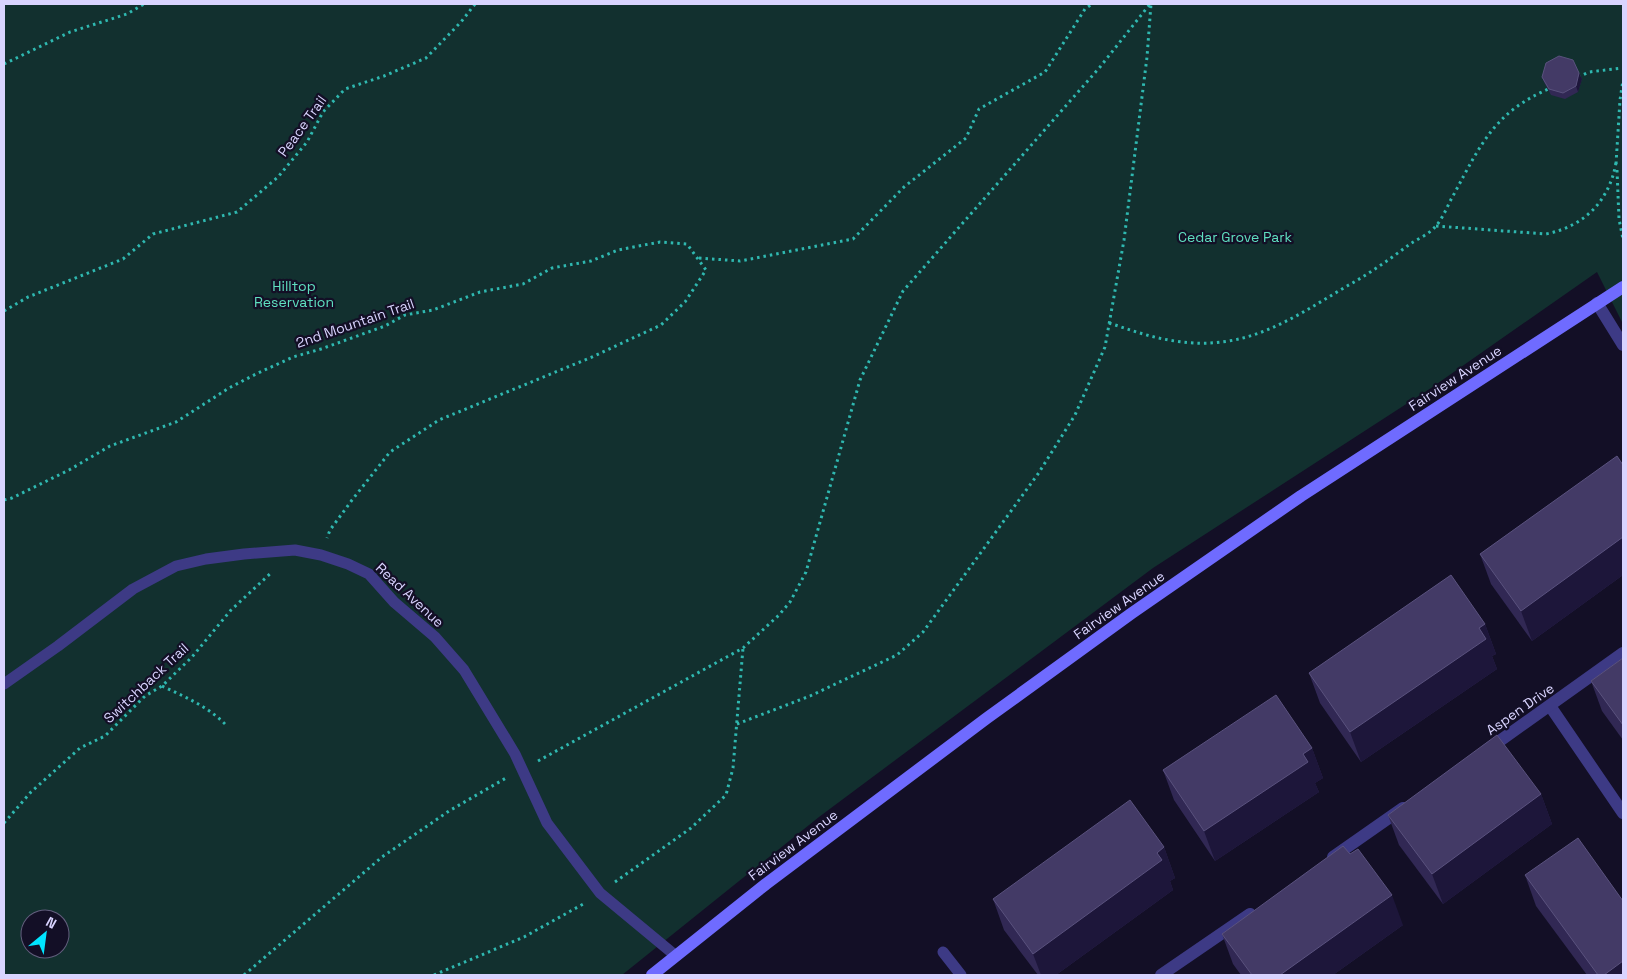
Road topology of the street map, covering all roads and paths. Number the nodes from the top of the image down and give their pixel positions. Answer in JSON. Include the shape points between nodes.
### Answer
{"nodes":[{"id":1,"x":144,"y":4,"type":"edge"},
{"id":2,"x":475,"y":4,"type":"edge"},
{"id":3,"x":1092,"y":4,"type":"edge"},
{"id":4,"x":1150,"y":4,"type":"edge"},
{"id":5,"x":4,"y":64,"type":"edge"},
{"id":6,"x":1623,"y":68,"type":"edge"},
{"id":7,"x":1573,"y":79,"type":"edge"},
{"id":8,"x":1623,"y":80,"type":"edge"},
{"id":9,"x":1556,"y":86,"type":"edge"},
{"id":10,"x":1616,"y":163,"type":"junction"},
{"id":11,"x":1436,"y":226,"type":"junction"},
{"id":12,"x":1623,"y":239,"type":"edge"},
{"id":13,"x":699,"y":258,"type":"junction"},
{"id":14,"x":1623,"y":287,"type":"edge"},
{"id":15,"x":1598,"y":303,"type":"junction"},
{"id":16,"x":4,"y":311,"type":"edge"},
{"id":17,"x":1109,"y":323,"type":"junction"},
{"id":18,"x":1623,"y":345,"type":"edge"},
{"id":19,"x":4,"y":500,"type":"edge"},
{"id":20,"x":295,"y":550,"type":"junction"},
{"id":21,"x":321,"y":555,"type":"junction"},
{"id":22,"x":743,"y":648,"type":"junction"},
{"id":23,"x":1623,"y":653,"type":"edge"},
{"id":24,"x":4,"y":684,"type":"edge"},
{"id":25,"x":162,"y":686,"type":"junction"},
{"id":26,"x":1550,"y":706,"type":"junction"},
{"id":27,"x":225,"y":724,"type":"dead end"},
{"id":28,"x":737,"y":724,"type":"junction"},
{"id":29,"x":1477,"y":757,"type":"edge"},
{"id":30,"x":535,"y":762,"type":"dead end"},
{"id":31,"x":507,"y":778,"type":"dead end"},
{"id":32,"x":1412,"y":802,"type":"edge"},
{"id":33,"x":1623,"y":813,"type":"edge"},
{"id":34,"x":4,"y":823,"type":"edge"},
{"id":35,"x":1323,"y":863,"type":"edge"},
{"id":36,"x":614,"y":883,"type":"dead end"},
{"id":37,"x":588,"y":902,"type":"dead end"},
{"id":38,"x":1258,"y":908,"type":"edge"},
{"id":39,"x":943,"y":952,"type":"dead end"},
{"id":40,"x":676,"y":956,"type":"junction"},
{"id":41,"x":244,"y":975,"type":"edge"},
{"id":42,"x":434,"y":975,"type":"edge"},
{"id":43,"x":652,"y":975,"type":"edge"},
{"id":44,"x":961,"y":975,"type":"edge"},
{"id":45,"x":1161,"y":975,"type":"edge"}],
"edges":[{"from":1,"to":5,"type":"path","via":[[127,14],[70,32]]},
{"from":2,"to":16,"type":"path","name":"Peace Trail","via":[[426,58],[345,89],[323,112],[306,142],[278,177],[237,212],[153,234],[123,260],[28,297]]},
{"from":3,"to":13,"type":"path","via":[[1085,9],[1045,72],[980,109],[966,138],[904,187],[852,239],[740,261]]},
{"from":4,"to":17,"type":"path","via":[[1147,58],[1124,240]]},
{"from":4,"to":22,"type":"path","via":[[1088,81],[903,291],[860,380],[806,572],[790,602]]},
{"from":6,"to":7,"type":"path","via":[[1589,72]]},
{"from":8,"to":10,"type":"path"},
{"from":9,"to":11,"type":"path","via":[[1523,102],[1494,126],[1474,154]]},
{"from":10,"to":11,"type":"path","via":[[1614,177],[1601,201],[1571,227],[1546,234]]},
{"from":10,"to":12,"type":"path"},
{"from":11,"to":17,"type":"path","via":[[1366,276],[1291,319],[1253,336],[1193,344],[1154,337]]},
{"from":13,"to":19,"type":"path","name":"2nd Mountain Trail","via":[[687,244],[660,242],[644,245],[618,250],[591,261],[552,268],[523,284],[480,292],[433,310],[405,314],[386,326],[293,357],[229,388],[176,422],[110,446],[70,470]]},
{"from":13,"to":21,"type":"path","via":[[706,270],[685,302],[661,324],[592,357],[439,420],[390,452],[330,530]]},
{"from":14,"to":15,"type":"main road","name":"Fairview Avenue"},
{"from":15,"to":18,"type":"street"},
{"from":15,"to":40,"type":"main road","name":"Fairview Avenue","via":[[1300,496],[1132,613],[766,884]]},
{"from":17,"to":28,"type":"path","via":[[1104,348],[1075,415],[1038,474],[923,632],[897,655],[810,696]]},
{"from":20,"to":21,"type":"lane","name":"Read Avenue"},
{"from":20,"to":24,"type":"lane","name":"Read Avenue","via":[[206,559],[176,566],[133,589]]},
{"from":20,"to":25,"type":"path","name":"Switchback Trail","via":[[231,610],[192,657]]},
{"from":21,"to":40,"type":"lane","name":"Read Avenue","via":[[369,574],[394,602],[435,637],[464,670],[515,754],[547,823],[600,893]]},
{"from":22,"to":28,"type":"path"},
{"from":22,"to":30,"type":"path"},
{"from":23,"to":26,"type":"street","name":"Aspen Drive"},
{"from":25,"to":27,"type":"path","via":[[199,703]]},
{"from":25,"to":34,"type":"path","name":"Switchback Trail","via":[[145,696],[105,736],[80,748],[31,792]]},
{"from":26,"to":29,"type":"street","name":"Aspen Drive"},
{"from":26,"to":33,"type":"street"},
{"from":28,"to":36,"type":"path","via":[[733,768],[726,795],[691,828]]},
{"from":31,"to":41,"type":"path","via":[[449,811],[382,857]]},
{"from":32,"to":35,"type":"street"},
{"from":37,"to":42,"type":"path","via":[[524,937]]},
{"from":38,"to":45,"type":"street"},
{"from":39,"to":44,"type":"lane"},
{"from":40,"to":43,"type":"main road","name":"Fairview Avenue"}]}
